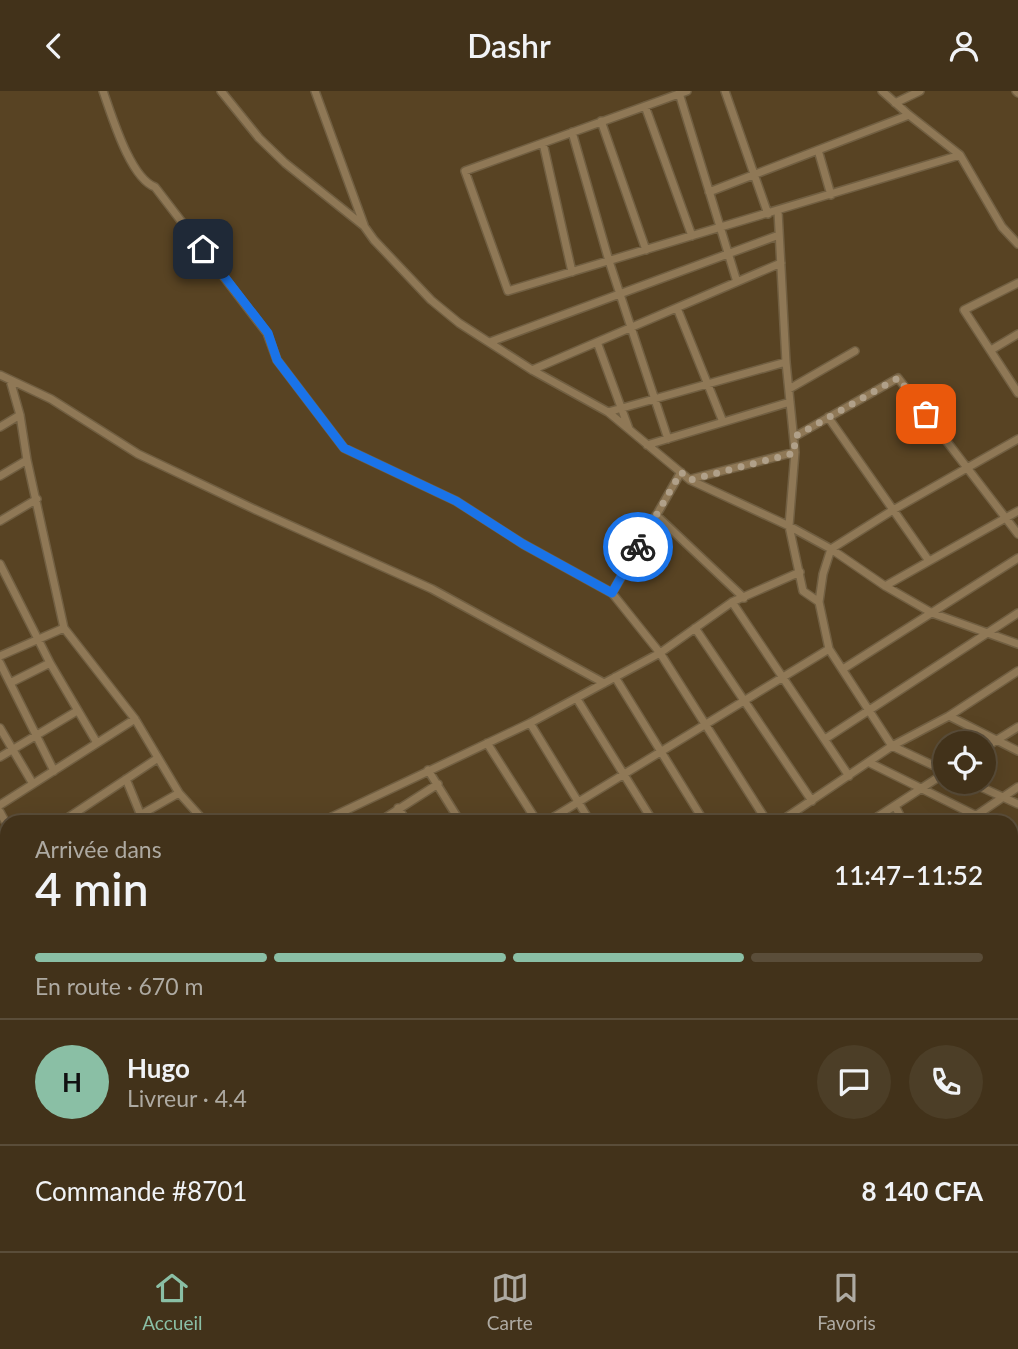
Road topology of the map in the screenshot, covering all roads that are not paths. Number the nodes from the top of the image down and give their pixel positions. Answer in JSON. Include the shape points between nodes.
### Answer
{"nodes":[{"id":1,"x":103,"y":91,"type":"edge"},
{"id":2,"x":221,"y":91,"type":"edge"},
{"id":3,"x":315,"y":91,"type":"edge"},
{"id":4,"x":725,"y":91,"type":"edge"},
{"id":5,"x":883,"y":91,"type":"edge"},
{"id":6,"x":920,"y":91,"type":"edge"},
{"id":7,"x":684,"y":92,"type":"edge"},
{"id":8,"x":895,"y":103,"type":"junction"},
{"id":9,"x":645,"y":106,"type":"junction"},
{"id":10,"x":909,"y":115,"type":"junction"},
{"id":11,"x":601,"y":121,"type":"junction"},
{"id":12,"x":572,"y":132,"type":"junction"},
{"id":13,"x":543,"y":143,"type":"junction"},
{"id":14,"x":818,"y":150,"type":"junction"},
{"id":15,"x":960,"y":155,"type":"junction"},
{"id":16,"x":754,"y":175,"type":"junction"},
{"id":17,"x":709,"y":192,"type":"junction"},
{"id":18,"x":831,"y":195,"type":"junction"},
{"id":19,"x":778,"y":211,"type":"junction"},
{"id":20,"x":768,"y":214,"type":"junction"},
{"id":21,"x":364,"y":226,"type":"junction"},
{"id":22,"x":720,"y":229,"type":"junction"},
{"id":23,"x":779,"y":235,"type":"junction"},
{"id":24,"x":692,"y":236,"type":"junction"},
{"id":25,"x":1018,"y":244,"type":"edge"},
{"id":26,"x":646,"y":250,"type":"junction"},
{"id":27,"x":728,"y":254,"type":"junction"},
{"id":28,"x":609,"y":261,"type":"junction"},
{"id":29,"x":781,"y":263,"type":"junction"},
{"id":30,"x":572,"y":272,"type":"junction"},
{"id":31,"x":737,"y":282,"type":"junction"},
{"id":32,"x":1018,"y":283,"type":"edge"},
{"id":33,"x":620,"y":294,"type":"junction"},
{"id":34,"x":677,"y":308,"type":"junction"},
{"id":35,"x":631,"y":328,"type":"junction"},
{"id":36,"x":1018,"y":334,"type":"edge"},
{"id":37,"x":490,"y":342,"type":"junction"},
{"id":38,"x":597,"y":342,"type":"junction"},
{"id":39,"x":991,"y":350,"type":"junction"},
{"id":40,"x":855,"y":351,"type":"dead end"},
{"id":41,"x":786,"y":362,"type":"junction"},
{"id":42,"x":532,"y":370,"type":"junction"},
{"id":43,"x":0,"y":375,"type":"edge"},
{"id":44,"x":10,"y":380,"type":"junction"},
{"id":45,"x":707,"y":384,"type":"junction"},
{"id":46,"x":789,"y":390,"type":"junction"},
{"id":47,"x":1018,"y":393,"type":"edge"},
{"id":48,"x":655,"y":399,"type":"junction"},
{"id":49,"x":790,"y":402,"type":"junction"},
{"id":50,"x":622,"y":408,"type":"junction"},
{"id":51,"x":608,"y":412,"type":"junction"},
{"id":52,"x":20,"y":415,"type":"junction"},
{"id":53,"x":828,"y":417,"type":"junction"},
{"id":54,"x":723,"y":422,"type":"junction"},
{"id":55,"x":0,"y":427,"type":"edge"},
{"id":56,"x":631,"y":433,"type":"junction"},
{"id":57,"x":794,"y":437,"type":"junction"},
{"id":58,"x":668,"y":439,"type":"junction"},
{"id":59,"x":1018,"y":439,"type":"edge"},
{"id":60,"x":647,"y":445,"type":"junction"},
{"id":61,"x":795,"y":453,"type":"junction"},
{"id":62,"x":27,"y":460,"type":"junction"},
{"id":63,"x":967,"y":468,"type":"junction"},
{"id":64,"x":681,"y":472,"type":"junction"},
{"id":65,"x":0,"y":476,"type":"edge"},
{"id":66,"x":690,"y":480,"type":"junction"},
{"id":67,"x":37,"y":499,"type":"junction"},
{"id":68,"x":893,"y":510,"type":"junction"},
{"id":69,"x":1018,"y":511,"type":"edge"},
{"id":70,"x":656,"y":515,"type":"junction"},
{"id":71,"x":1005,"y":518,"type":"junction"},
{"id":72,"x":0,"y":521,"type":"edge"},
{"id":73,"x":789,"y":526,"type":"junction"},
{"id":74,"x":1018,"y":534,"type":"edge"},
{"id":75,"x":831,"y":549,"type":"junction"},
{"id":76,"x":1018,"y":558,"type":"edge"},
{"id":77,"x":929,"y":561,"type":"junction"},
{"id":78,"x":0,"y":564,"type":"edge"},
{"id":79,"x":800,"y":572,"type":"junction"},
{"id":80,"x":885,"y":586,"type":"junction"},
{"id":81,"x":612,"y":593,"type":"junction"},
{"id":82,"x":744,"y":598,"type":"junction"},
{"id":83,"x":732,"y":602,"type":"junction"},
{"id":84,"x":819,"y":603,"type":"junction"},
{"id":85,"x":932,"y":613,"type":"junction"},
{"id":86,"x":1018,"y":613,"type":"edge"},
{"id":87,"x":64,"y":628,"type":"junction"},
{"id":88,"x":695,"y":628,"type":"junction"},
{"id":89,"x":987,"y":633,"type":"junction"},
{"id":90,"x":39,"y":639,"type":"junction"},
{"id":91,"x":1018,"y":644,"type":"edge"},
{"id":92,"x":829,"y":649,"type":"junction"},
{"id":93,"x":660,"y":653,"type":"junction"},
{"id":94,"x":0,"y":656,"type":"edge"},
{"id":95,"x":0,"y":663,"type":"edge"},
{"id":96,"x":50,"y":663,"type":"junction"},
{"id":97,"x":843,"y":669,"type":"junction"},
{"id":98,"x":1018,"y":671,"type":"edge"},
{"id":99,"x":615,"y":677,"type":"junction"},
{"id":100,"x":783,"y":677,"type":"junction"},
{"id":101,"x":10,"y":683,"type":"junction"},
{"id":102,"x":604,"y":683,"type":"junction"},
{"id":103,"x":576,"y":699,"type":"junction"},
{"id":104,"x":744,"y":701,"type":"junction"},
{"id":105,"x":77,"y":711,"type":"junction"},
{"id":106,"x":868,"y":711,"type":"junction"},
{"id":107,"x":949,"y":716,"type":"junction"},
{"id":108,"x":135,"y":719,"type":"junction"},
{"id":109,"x":530,"y":723,"type":"junction"},
{"id":110,"x":705,"y":725,"type":"junction"},
{"id":111,"x":1018,"y":727,"type":"edge"},
{"id":112,"x":0,"y":728,"type":"edge"},
{"id":113,"x":36,"y":735,"type":"junction"},
{"id":114,"x":825,"y":739,"type":"junction"},
{"id":115,"x":997,"y":740,"type":"junction"},
{"id":116,"x":97,"y":743,"type":"junction"},
{"id":117,"x":487,"y":743,"type":"junction"},
{"id":118,"x":892,"y":746,"type":"junction"},
{"id":119,"x":13,"y":749,"type":"junction"},
{"id":120,"x":1018,"y":751,"type":"edge"},
{"id":121,"x":661,"y":752,"type":"junction"},
{"id":122,"x":0,"y":757,"type":"edge"},
{"id":123,"x":158,"y":758,"type":"junction"},
{"id":124,"x":870,"y":763,"type":"junction"},
{"id":125,"x":933,"y":766,"type":"edge"},
{"id":126,"x":428,"y":770,"type":"junction"},
{"id":127,"x":54,"y":771,"type":"junction"},
{"id":128,"x":624,"y":774,"type":"junction"},
{"id":129,"x":849,"y":776,"type":"junction"},
{"id":130,"x":126,"y":779,"type":"junction"},
{"id":131,"x":933,"y":781,"type":"edge"},
{"id":132,"x":33,"y":784,"type":"junction"},
{"id":133,"x":438,"y":784,"type":"junction"},
{"id":134,"x":1018,"y":787,"type":"edge"},
{"id":135,"x":923,"y":789,"type":"junction"},
{"id":136,"x":180,"y":793,"type":"junction"},
{"id":137,"x":996,"y":794,"type":"edge"},
{"id":138,"x":1002,"y":797,"type":"junction"},
{"id":139,"x":812,"y":801,"type":"junction"},
{"id":140,"x":578,"y":802,"type":"junction"},
{"id":141,"x":1018,"y":804,"type":"edge"},
{"id":142,"x":0,"y":806,"type":"edge"},
{"id":143,"x":895,"y":806,"type":"junction"},
{"id":144,"x":398,"y":808,"type":"junction"},
{"id":145,"x":72,"y":815,"type":"edge"},
{"id":146,"x":140,"y":815,"type":"edge"},
{"id":147,"x":148,"y":815,"type":"edge"},
{"id":148,"x":199,"y":815,"type":"edge"},
{"id":149,"x":335,"y":815,"type":"edge"},
{"id":150,"x":388,"y":815,"type":"edge"},
{"id":151,"x":403,"y":815,"type":"edge"},
{"id":152,"x":456,"y":815,"type":"edge"},
{"id":153,"x":533,"y":815,"type":"edge"},
{"id":154,"x":557,"y":815,"type":"edge"},
{"id":155,"x":586,"y":815,"type":"edge"},
{"id":156,"x":649,"y":815,"type":"edge"},
{"id":157,"x":700,"y":815,"type":"edge"},
{"id":158,"x":763,"y":815,"type":"edge"},
{"id":159,"x":791,"y":815,"type":"edge"},
{"id":160,"x":881,"y":815,"type":"edge"},
{"id":161,"x":900,"y":815,"type":"edge"},
{"id":162,"x":976,"y":815,"type":"joint"}],
"edges":[{"from":1,"to":81,"type":"street","via":[[127,152],[146,183],[155,187],[268,333],[277,360],[344,448],[456,501]]},
{"from":2,"to":21,"type":"street","via":[[285,163]]},
{"from":3,"to":21,"type":"street"},
{"from":4,"to":16,"type":"street"},
{"from":5,"to":8,"type":"street"},
{"from":6,"to":8,"type":"street"},
{"from":7,"to":9,"type":"street"},
{"from":7,"to":17,"type":"street"},
{"from":8,"to":10,"type":"street"},
{"from":9,"to":11,"type":"street"},
{"from":9,"to":24,"type":"street"},
{"from":10,"to":14,"type":"street"},
{"from":10,"to":15,"type":"street"},
{"from":11,"to":12,"type":"street"},
{"from":11,"to":26,"type":"street"},
{"from":12,"to":13,"type":"street"},
{"from":12,"to":28,"type":"street"},
{"from":13,"to":30,"type":"street"},
{"from":13,"to":30,"type":"street","via":[[465,171],[508,291]]},
{"from":14,"to":16,"type":"street"},
{"from":14,"to":18,"type":"street"},
{"from":15,"to":18,"type":"street"},
{"from":15,"to":25,"type":"street","via":[[1002,227]]},
{"from":16,"to":17,"type":"street"},
{"from":16,"to":20,"type":"street"},
{"from":17,"to":22,"type":"street"},
{"from":18,"to":19,"type":"street"},
{"from":19,"to":20,"type":"street"},
{"from":19,"to":23,"type":"street"},
{"from":20,"to":22,"type":"street"},
{"from":21,"to":37,"type":"street","via":[[431,300]]},
{"from":22,"to":24,"type":"street"},
{"from":22,"to":27,"type":"street"},
{"from":23,"to":27,"type":"street"},
{"from":23,"to":29,"type":"street"},
{"from":24,"to":26,"type":"street"},
{"from":26,"to":28,"type":"street"},
{"from":27,"to":31,"type":"street"},
{"from":27,"to":33,"type":"street"},
{"from":28,"to":30,"type":"street"},
{"from":28,"to":33,"type":"street"},
{"from":29,"to":31,"type":"street"},
{"from":29,"to":41,"type":"street"},
{"from":31,"to":34,"type":"street"},
{"from":32,"to":39,"type":"street","via":[[964,310]]},
{"from":33,"to":35,"type":"street"},
{"from":33,"to":37,"type":"street"},
{"from":34,"to":35,"type":"street"},
{"from":34,"to":45,"type":"street"},
{"from":35,"to":38,"type":"street"},
{"from":35,"to":48,"type":"street"},
{"from":36,"to":39,"type":"street"},
{"from":37,"to":42,"type":"street"},
{"from":38,"to":42,"type":"street"},
{"from":38,"to":50,"type":"street"},
{"from":39,"to":47,"type":"street"},
{"from":40,"to":46,"type":"street"},
{"from":41,"to":45,"type":"street"},
{"from":41,"to":46,"type":"street"},
{"from":42,"to":51,"type":"street"},
{"from":43,"to":44,"type":"street"},
{"from":44,"to":52,"type":"street"},
{"from":44,"to":102,"type":"street","via":[[51,399],[138,454],[432,589]]},
{"from":45,"to":48,"type":"street"},
{"from":45,"to":54,"type":"street"},
{"from":46,"to":49,"type":"street"},
{"from":48,"to":50,"type":"street"},
{"from":48,"to":58,"type":"street"},
{"from":49,"to":54,"type":"street"},
{"from":49,"to":57,"type":"street"},
{"from":50,"to":51,"type":"street"},
{"from":50,"to":56,"type":"street"},
{"from":51,"to":56,"type":"street"},
{"from":52,"to":55,"type":"street"},
{"from":52,"to":62,"type":"street"},
{"from":53,"to":57,"type":"street"},
{"from":53,"to":63,"type":"street","via":[[898,378]]},
{"from":53,"to":68,"type":"street"},
{"from":54,"to":58,"type":"street"},
{"from":56,"to":60,"type":"street"},
{"from":57,"to":61,"type":"street"},
{"from":58,"to":60,"type":"street"},
{"from":59,"to":63,"type":"street"},
{"from":60,"to":64,"type":"street"},
{"from":61,"to":66,"type":"street"},
{"from":61,"to":73,"type":"street"},
{"from":62,"to":65,"type":"street"},
{"from":62,"to":67,"type":"street"},
{"from":63,"to":68,"type":"street"},
{"from":63,"to":71,"type":"street"},
{"from":64,"to":66,"type":"street"},
{"from":64,"to":70,"type":"street"},
{"from":66,"to":73,"type":"street"},
{"from":67,"to":72,"type":"street"},
{"from":67,"to":87,"type":"street"},
{"from":68,"to":75,"type":"street"},
{"from":68,"to":77,"type":"street"},
{"from":69,"to":71,"type":"street"},
{"from":70,"to":81,"type":"street"},
{"from":70,"to":82,"type":"street"},
{"from":71,"to":74,"type":"street"},
{"from":71,"to":77,"type":"street"},
{"from":73,"to":75,"type":"street"},
{"from":73,"to":79,"type":"street"},
{"from":75,"to":80,"type":"street"},
{"from":75,"to":84,"type":"street"},
{"from":76,"to":85,"type":"street"},
{"from":77,"to":80,"type":"street"},
{"from":78,"to":90,"type":"street"},
{"from":79,"to":82,"type":"street"},
{"from":79,"to":84,"type":"street","via":[[803,591]]},
{"from":80,"to":85,"type":"street"},
{"from":81,"to":93,"type":"street"},
{"from":82,"to":83,"type":"street"},
{"from":83,"to":88,"type":"street"},
{"from":83,"to":100,"type":"street"},
{"from":84,"to":92,"type":"street"},
{"from":85,"to":89,"type":"street"},
{"from":85,"to":97,"type":"street"},
{"from":86,"to":89,"type":"street"},
{"from":87,"to":90,"type":"street"},
{"from":87,"to":108,"type":"street"},
{"from":88,"to":93,"type":"street"},
{"from":88,"to":104,"type":"street"},
{"from":89,"to":91,"type":"street"},
{"from":89,"to":106,"type":"street"},
{"from":90,"to":94,"type":"street"},
{"from":90,"to":96,"type":"street"},
{"from":92,"to":97,"type":"street"},
{"from":92,"to":100,"type":"street"},
{"from":93,"to":99,"type":"street"},
{"from":93,"to":110,"type":"street"},
{"from":95,"to":101,"type":"street"},
{"from":96,"to":101,"type":"street"},
{"from":96,"to":105,"type":"street"},
{"from":97,"to":106,"type":"street"},
{"from":98,"to":107,"type":"street"},
{"from":99,"to":102,"type":"street"},
{"from":99,"to":121,"type":"street"},
{"from":100,"to":104,"type":"street"},
{"from":100,"to":114,"type":"street"},
{"from":101,"to":113,"type":"street"},
{"from":102,"to":103,"type":"street"},
{"from":103,"to":109,"type":"street"},
{"from":103,"to":128,"type":"street"},
{"from":104,"to":110,"type":"street"},
{"from":104,"to":139,"type":"street"},
{"from":105,"to":113,"type":"street"},
{"from":105,"to":116,"type":"street"},
{"from":106,"to":114,"type":"street"},
{"from":106,"to":118,"type":"street"},
{"from":107,"to":115,"type":"street"},
{"from":107,"to":118,"type":"street"},
{"from":108,"to":116,"type":"street"},
{"from":108,"to":123,"type":"street"},
{"from":109,"to":117,"type":"street"},
{"from":109,"to":140,"type":"street"},
{"from":110,"to":121,"type":"street"},
{"from":110,"to":158,"type":"street"},
{"from":111,"to":115,"type":"street"},
{"from":112,"to":119,"type":"street"},
{"from":113,"to":119,"type":"street"},
{"from":113,"to":127,"type":"street"},
{"from":114,"to":129,"type":"street"},
{"from":115,"to":120,"type":"street"},
{"from":116,"to":127,"type":"street"},
{"from":117,"to":126,"type":"street"},
{"from":117,"to":153,"type":"street"},
{"from":118,"to":124,"type":"street"},
{"from":118,"to":125,"type":"street"},
{"from":119,"to":122,"type":"street"},
{"from":119,"to":132,"type":"street"},
{"from":121,"to":128,"type":"street"},
{"from":121,"to":157,"type":"street"},
{"from":123,"to":130,"type":"street"},
{"from":123,"to":136,"type":"street"},
{"from":124,"to":129,"type":"street"},
{"from":124,"to":135,"type":"street"},
{"from":126,"to":133,"type":"street"},
{"from":126,"to":149,"type":"street"},
{"from":127,"to":132,"type":"street"},
{"from":128,"to":140,"type":"street"},
{"from":128,"to":156,"type":"street"},
{"from":129,"to":139,"type":"street"},
{"from":130,"to":145,"type":"street"},
{"from":130,"to":146,"type":"street"},
{"from":131,"to":135,"type":"street"},
{"from":132,"to":142,"type":"street"},
{"from":133,"to":144,"type":"street"},
{"from":133,"to":152,"type":"street"},
{"from":134,"to":138,"type":"street"},
{"from":135,"to":143,"type":"street"},
{"from":135,"to":162,"type":"street"},
{"from":136,"to":147,"type":"street"},
{"from":136,"to":148,"type":"street"},
{"from":137,"to":138,"type":"street"},
{"from":138,"to":141,"type":"street"},
{"from":138,"to":162,"type":"street"},
{"from":139,"to":159,"type":"street"},
{"from":140,"to":154,"type":"street"},
{"from":140,"to":155,"type":"street"},
{"from":143,"to":160,"type":"street"},
{"from":143,"to":161,"type":"street"},
{"from":144,"to":150,"type":"street"},
{"from":144,"to":151,"type":"street"}]}
